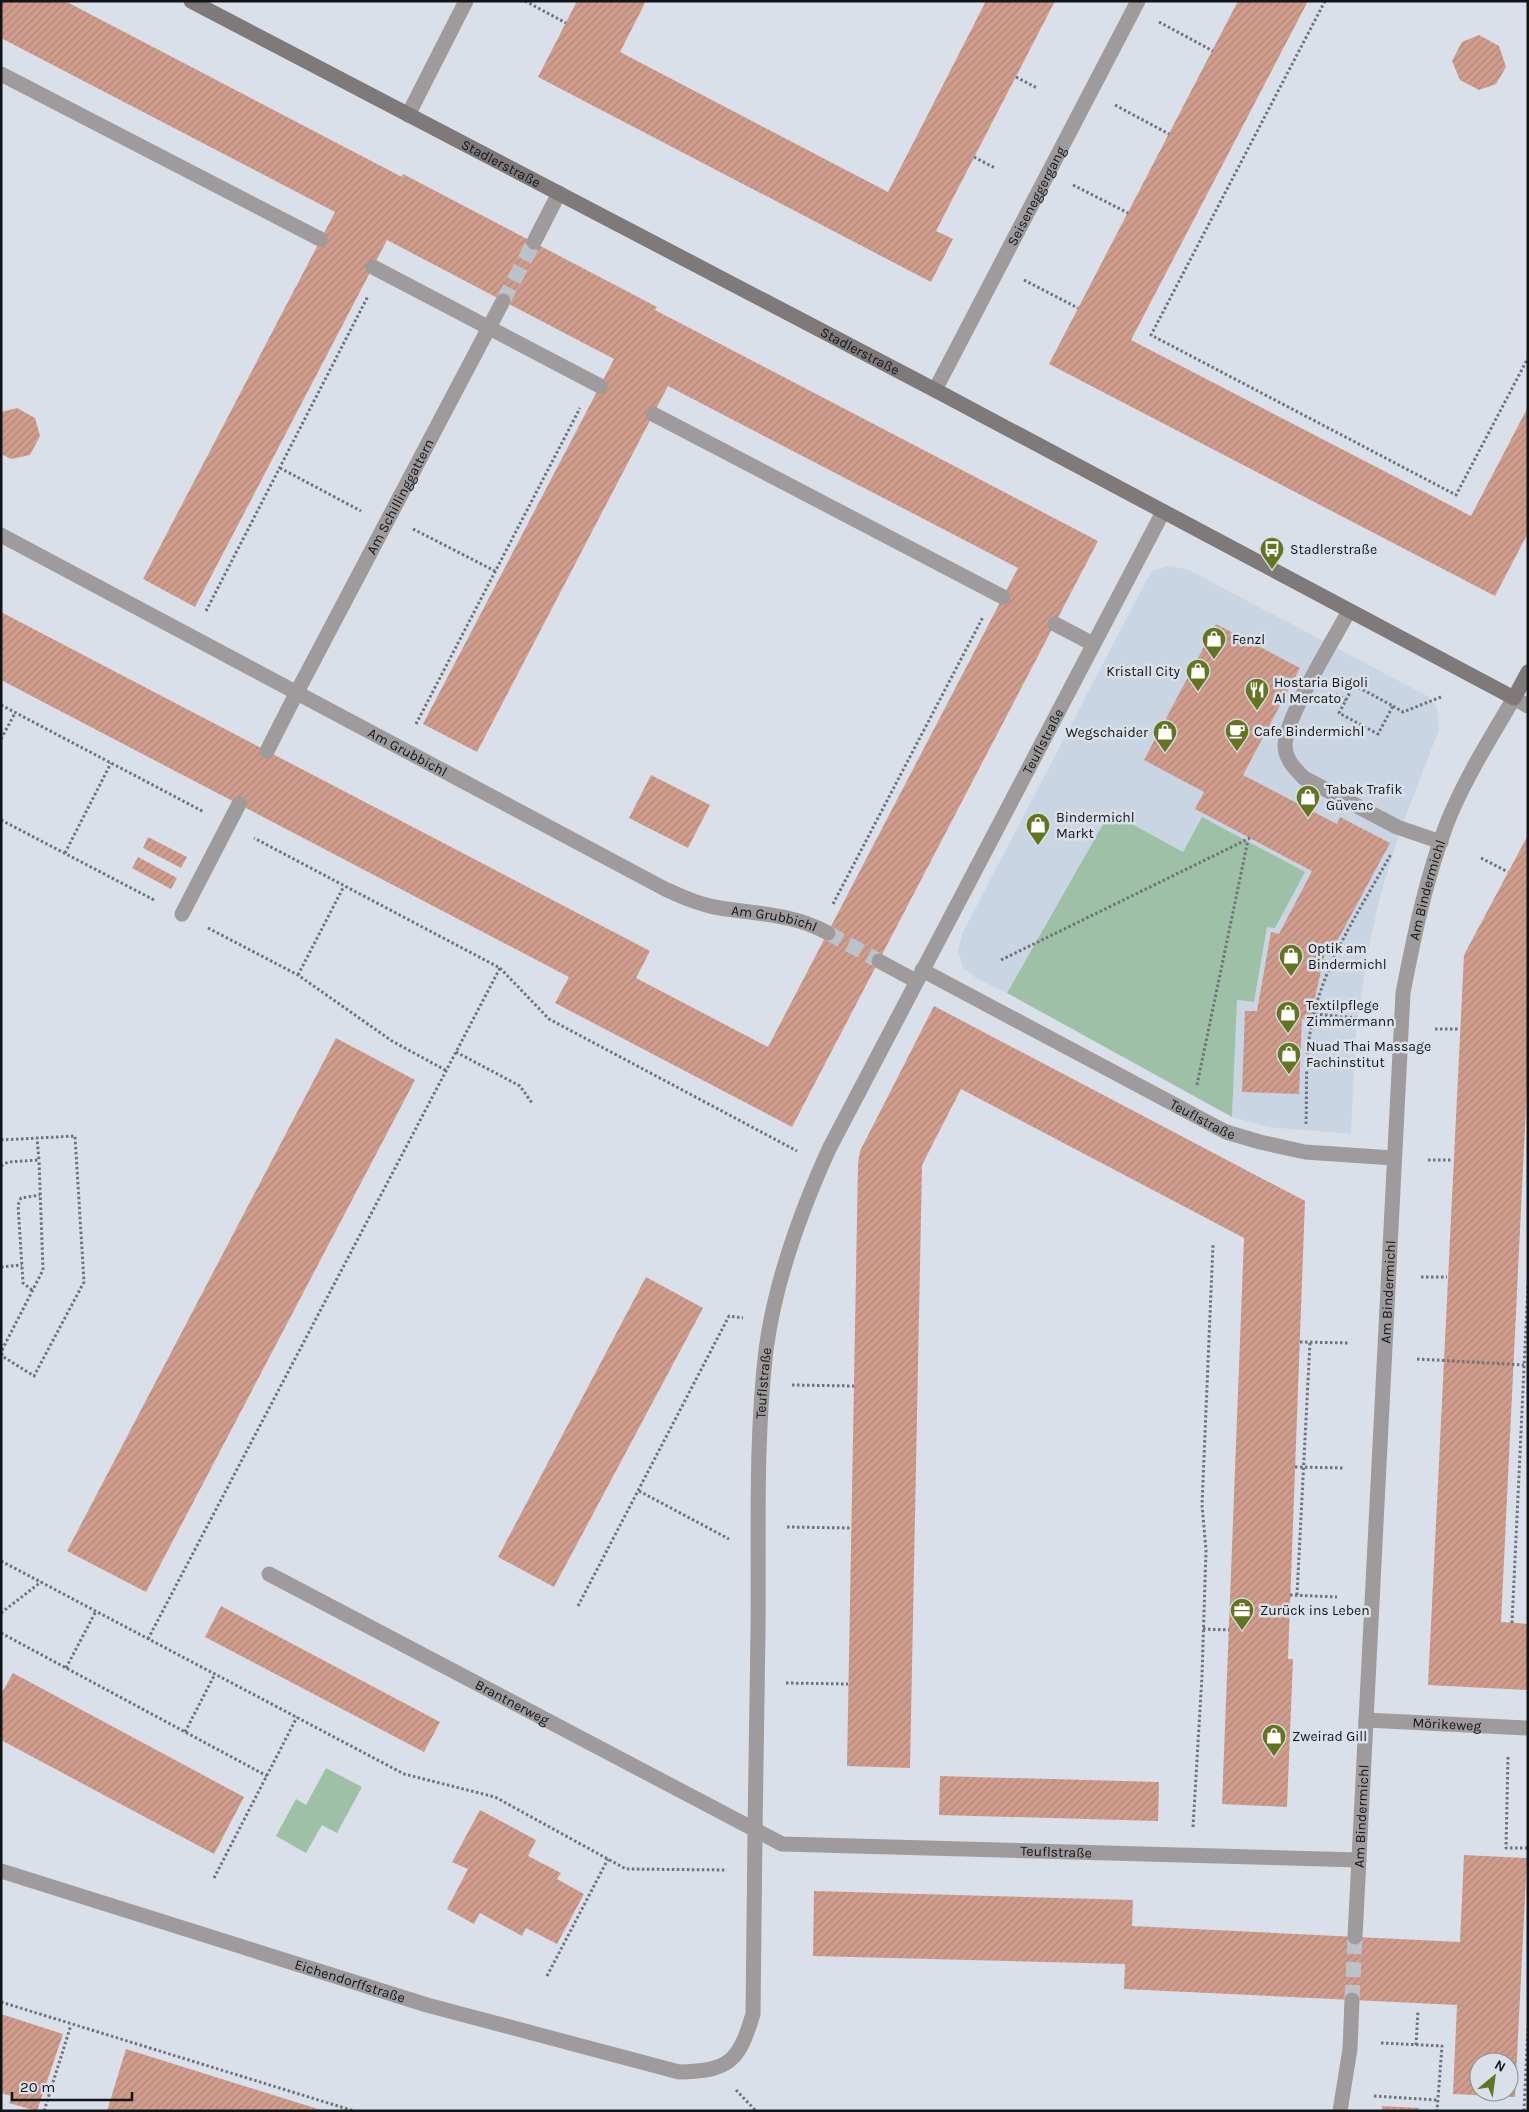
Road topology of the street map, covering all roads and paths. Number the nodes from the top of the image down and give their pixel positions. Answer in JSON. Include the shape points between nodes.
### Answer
{"nodes":[{"id":1,"x":191,"y":1,"type":"edge"},
{"id":2,"x":466,"y":1,"type":"edge"},
{"id":3,"x":525,"y":1,"type":"edge"},
{"id":4,"x":1325,"y":1,"type":"edge"},
{"id":5,"x":1136,"y":5,"type":"edge"},
{"id":6,"x":566,"y":23,"type":"dead end"},
{"id":7,"x":1213,"y":50,"type":"dead end"},
{"id":8,"x":1,"y":74,"type":"edge"},
{"id":9,"x":1016,"y":77,"type":"dead end"},
{"id":10,"x":1037,"y":88,"type":"dead end"},
{"id":11,"x":1090,"y":92,"type":"junction"},
{"id":12,"x":408,"y":115,"type":"junction"},
{"id":13,"x":1169,"y":134,"type":"dead end"},
{"id":14,"x":974,"y":157,"type":"dead end"},
{"id":15,"x":995,"y":168,"type":"dead end"},
{"id":16,"x":1048,"y":173,"type":"junction"},
{"id":17,"x":559,"y":194,"type":"junction"},
{"id":18,"x":1128,"y":213,"type":"dead end"},
{"id":19,"x":320,"y":239,"type":"dead end"},
{"id":20,"x":534,"y":242,"type":"tunnel mouth"},
{"id":21,"x":1000,"y":266,"type":"junction"},
{"id":22,"x":377,"y":269,"type":"joint"},
{"id":23,"x":503,"y":300,"type":"tunnel mouth"},
{"id":24,"x":1078,"y":308,"type":"dead end"},
{"id":25,"x":489,"y":328,"type":"junction"},
{"id":26,"x":1528,"y":358,"type":"edge"},
{"id":27,"x":597,"y":385,"type":"joint"},
{"id":28,"x":935,"y":390,"type":"junction"},
{"id":29,"x":653,"y":414,"type":"dead end"},
{"id":30,"x":280,"y":468,"type":"junction"},
{"id":31,"x":361,"y":511,"type":"dead end"},
{"id":32,"x":1163,"y":512,"type":"junction"},
{"id":33,"x":410,"y":527,"type":"dead end"},
{"id":34,"x":1,"y":535,"type":"edge"},
{"id":35,"x":495,"y":572,"type":"junction"},
{"id":36,"x":1000,"y":595,"type":"joint"},
{"id":37,"x":1349,"y":611,"type":"junction"},
{"id":38,"x":204,"y":616,"type":"dead end"},
{"id":39,"x":1055,"y":624,"type":"dead end"},
{"id":40,"x":1093,"y":644,"type":"junction"},
{"id":41,"x":1528,"y":672,"type":"edge"},
{"id":42,"x":297,"y":692,"type":"junction"},
{"id":43,"x":1441,"y":697,"type":"dead end"},
{"id":44,"x":1514,"y":698,"type":"junction"},
{"id":45,"x":1,"y":705,"type":"edge"},
{"id":46,"x":1393,"y":706,"type":"junction"},
{"id":47,"x":1528,"y":706,"type":"edge"},
{"id":48,"x":15,"y":712,"type":"junction"},
{"id":49,"x":414,"y":727,"type":"dead end"},
{"id":50,"x":1,"y":740,"type":"edge"},
{"id":51,"x":266,"y":751,"type":"dead end"},
{"id":52,"x":111,"y":763,"type":"junction"},
{"id":53,"x":239,"y":804,"type":"dead end"},
{"id":54,"x":1,"y":820,"type":"edge"},
{"id":55,"x":228,"y":825,"type":"junction"},
{"id":56,"x":1441,"y":842,"type":"junction"},
{"id":57,"x":65,"y":853,"type":"junction"},
{"id":58,"x":1400,"y":854,"type":"dead end"},
{"id":59,"x":1481,"y":858,"type":"dead end"},
{"id":60,"x":1508,"y":872,"type":"dead end"},
{"id":61,"x":344,"y":886,"type":"junction"},
{"id":62,"x":830,"y":911,"type":"dead end"},
{"id":63,"x":182,"y":914,"type":"junction"},
{"id":64,"x":828,"y":933,"type":"tunnel mouth"},
{"id":65,"x":1001,"y":960,"type":"dead end"},
{"id":66,"x":879,"y":961,"type":"tunnel mouth"},
{"id":67,"x":500,"y":968,"type":"junction"},
{"id":68,"x":298,"y":974,"type":"junction"},
{"id":69,"x":919,"y":976,"type":"junction"},
{"id":70,"x":1315,"y":1014,"type":"junction"},
{"id":71,"x":1368,"y":1020,"type":"dead end"},
{"id":72,"x":1435,"y":1029,"type":"dead end"},
{"id":73,"x":1460,"y":1029,"type":"dead end"},
{"id":74,"x":456,"y":1052,"type":"junction"},
{"id":75,"x":446,"y":1071,"type":"junction"},
{"id":76,"x":532,"y":1104,"type":"dead end"},
{"id":77,"x":1190,"y":1112,"type":"junction"},
{"id":78,"x":37,"y":1138,"type":"junction"},
{"id":79,"x":1,"y":1140,"type":"edge"},
{"id":80,"x":799,"y":1152,"type":"dead end"},
{"id":81,"x":1305,"y":1152,"type":"junction"},
{"id":82,"x":1393,"y":1158,"type":"junction"},
{"id":83,"x":38,"y":1160,"type":"junction"},
{"id":84,"x":1428,"y":1160,"type":"dead end"},
{"id":85,"x":1453,"y":1160,"type":"dead end"},
{"id":86,"x":1,"y":1166,"type":"edge"},
{"id":87,"x":40,"y":1194,"type":"junction"},
{"id":88,"x":1213,"y":1244,"type":"dead end"},
{"id":89,"x":22,"y":1265,"type":"junction"},
{"id":90,"x":1,"y":1268,"type":"edge"},
{"id":91,"x":1421,"y":1277,"type":"dead end"},
{"id":92,"x":1447,"y":1278,"type":"dead end"},
{"id":93,"x":1528,"y":1284,"type":"edge"},
{"id":94,"x":32,"y":1290,"type":"junction"},
{"id":95,"x":750,"y":1318,"type":"dead end"},
{"id":96,"x":1300,"y":1342,"type":"dead end"},
{"id":97,"x":1310,"y":1342,"type":"junction"},
{"id":98,"x":1350,"y":1343,"type":"dead end"},
{"id":99,"x":1,"y":1344,"type":"edge"},
{"id":100,"x":2,"y":1351,"type":"edge"},
{"id":101,"x":1417,"y":1359,"type":"dead end"},
{"id":102,"x":1524,"y":1365,"type":"junction"},
{"id":103,"x":791,"y":1385,"type":"dead end"},
{"id":104,"x":854,"y":1386,"type":"dead end"},
{"id":105,"x":1295,"y":1467,"type":"dead end"},
{"id":106,"x":1302,"y":1467,"type":"junction"},
{"id":107,"x":1344,"y":1468,"type":"dead end"},
{"id":108,"x":639,"y":1491,"type":"junction"},
{"id":109,"x":785,"y":1527,"type":"dead end"},
{"id":110,"x":851,"y":1528,"type":"dead end"},
{"id":111,"x":736,"y":1543,"type":"dead end"},
{"id":112,"x":1,"y":1561,"type":"edge"},
{"id":113,"x":269,"y":1574,"type":"dead end"},
{"id":114,"x":42,"y":1582,"type":"junction"},
{"id":115,"x":1290,"y":1595,"type":"dead end"},
{"id":116,"x":1297,"y":1595,"type":"junction"},
{"id":117,"x":1337,"y":1597,"type":"dead end"},
{"id":118,"x":578,"y":1606,"type":"dead end"},
{"id":119,"x":96,"y":1611,"type":"junction"},
{"id":120,"x":1,"y":1614,"type":"edge"},
{"id":121,"x":1512,"y":1623,"type":"dead end"},
{"id":122,"x":1203,"y":1629,"type":"junction"},
{"id":123,"x":1229,"y":1630,"type":"dead end"},
{"id":124,"x":1,"y":1633,"type":"edge"},
{"id":125,"x":148,"y":1639,"type":"junction"},
{"id":126,"x":66,"y":1668,"type":"junction"},
{"id":127,"x":215,"y":1674,"type":"junction"},
{"id":128,"x":784,"y":1683,"type":"dead end"},
{"id":129,"x":848,"y":1684,"type":"dead end"},
{"id":130,"x":297,"y":1717,"type":"junction"},
{"id":131,"x":1366,"y":1720,"type":"junction"},
{"id":132,"x":1528,"y":1728,"type":"edge"},
{"id":133,"x":185,"y":1732,"type":"junction"},
{"id":134,"x":1508,"y":1754,"type":"dead end"},
{"id":135,"x":267,"y":1776,"type":"junction"},
{"id":136,"x":755,"y":1830,"type":"junction"},
{"id":137,"x":1528,"y":1848,"type":"edge"},
{"id":138,"x":1191,"y":1856,"type":"junction"},
{"id":139,"x":608,"y":1859,"type":"junction"},
{"id":140,"x":1359,"y":1860,"type":"junction"},
{"id":141,"x":732,"y":1870,"type":"dead end"},
{"id":142,"x":1,"y":1871,"type":"edge"},
{"id":143,"x":214,"y":1878,"type":"dead end"},
{"id":144,"x":1355,"y":1937,"type":"tunnel mouth"},
{"id":145,"x":547,"y":1976,"type":"dead end"},
{"id":146,"x":1352,"y":2000,"type":"tunnel mouth"},
{"id":147,"x":1,"y":2002,"type":"edge"},
{"id":148,"x":1418,"y":2011,"type":"dead end"},
{"id":149,"x":72,"y":2025,"type":"junction"},
{"id":150,"x":1528,"y":2027,"type":"edge"},
{"id":151,"x":1381,"y":2043,"type":"dead end"},
{"id":152,"x":1416,"y":2045,"type":"junction"},
{"id":153,"x":703,"y":2071,"type":"joint"},
{"id":154,"x":1374,"y":2096,"type":"dead end"},
{"id":155,"x":1438,"y":2100,"type":"junction"},
{"id":156,"x":44,"y":2111,"type":"edge"},
{"id":157,"x":354,"y":2111,"type":"edge"},
{"id":158,"x":1340,"y":2111,"type":"edge"},
{"id":159,"x":1437,"y":2111,"type":"edge"},
{"id":160,"x":1524,"y":2111,"type":"edge"}],
"edges":[{"from":1,"to":12,"type":"main road","name":"Stadlerstraße"},
{"from":2,"to":12,"type":"street"},
{"from":3,"to":6,"type":"path"},
{"from":4,"to":26,"type":"path","via":[[1150,335],[1456,495]]},
{"from":5,"to":7,"type":"path"},
{"from":5,"to":11,"type":"street","name":"Seiseneggergang"},
{"from":8,"to":19,"type":"street"},
{"from":9,"to":10,"type":"path"},
{"from":11,"to":13,"type":"path"},
{"from":11,"to":16,"type":"street","name":"Seiseneggergang"},
{"from":12,"to":17,"type":"main road","name":"Stadlerstraße"},
{"from":14,"to":15,"type":"path"},
{"from":16,"to":18,"type":"path"},
{"from":16,"to":21,"type":"street","name":"Seiseneggergang"},
{"from":17,"to":20,"type":"street"},
{"from":17,"to":28,"type":"main road","name":"Stadlerstraße"},
{"from":21,"to":24,"type":"path"},
{"from":21,"to":28,"type":"street","name":"Seiseneggergang"},
{"from":22,"to":25,"type":"street"},
{"from":22,"to":30,"type":"path"},
{"from":23,"to":25,"type":"street","name":"Am Schillinggattern"},
{"from":25,"to":27,"type":"street"},
{"from":25,"to":42,"type":"street","name":"Am Schillinggattern"},
{"from":27,"to":35,"type":"path"},
{"from":28,"to":32,"type":"main road","name":"Stadlerstraße"},
{"from":29,"to":36,"type":"street"},
{"from":30,"to":31,"type":"path"},
{"from":30,"to":38,"type":"path"},
{"from":32,"to":37,"type":"main road","name":"Stadlerstraße"},
{"from":32,"to":40,"type":"street","name":"Teuflstraße"},
{"from":33,"to":35,"type":"path"},
{"from":34,"to":42,"type":"street","name":"Am Grubbichl"},
{"from":35,"to":49,"type":"path"},
{"from":36,"to":62,"type":"path"},
{"from":37,"to":44,"type":"main road","name":"Stadlerstraße"},
{"from":37,"to":56,"type":"street","via":[[1289,724],[1285,747],[1292,766],[1304,778],[1397,827]]},
{"from":39,"to":40,"type":"street"},
{"from":40,"to":69,"type":"street","name":"Teuflstraße"},
{"from":41,"to":44,"type":"main road","name":"Am Bindermichl"},
{"from":42,"to":51,"type":"street","name":"Am Schillinggattern"},
{"from":42,"to":64,"type":"street","name":"Am Grubbichl","via":[[665,889],[703,905],[792,918]]},
{"from":43,"to":46,"type":"path","via":[[1403,712]]},
{"from":44,"to":47,"type":"street","name":"Stadlerstraße"},
{"from":44,"to":56,"type":"street","name":"Am Bindermichl","via":[[1471,772]]},
{"from":45,"to":48,"type":"path"},
{"from":46,"to":46,"type":"path","via":[[1354,685],[1339,713],[1378,734]]},
{"from":48,"to":50,"type":"path"},
{"from":48,"to":52,"type":"path"},
{"from":52,"to":55,"type":"path"},
{"from":52,"to":57,"type":"path"},
{"from":53,"to":55,"type":"street"},
{"from":54,"to":57,"type":"path"},
{"from":55,"to":61,"type":"path"},
{"from":55,"to":63,"type":"street"},
{"from":56,"to":82,"type":"street","name":"Am Bindermichl","via":[[1422,901],[1403,993]]},
{"from":57,"to":63,"type":"path"},
{"from":58,"to":70,"type":"path","via":[[1392,851],[1334,959]]},
{"from":59,"to":60,"type":"path"},
{"from":61,"to":67,"type":"path"},
{"from":61,"to":68,"type":"path"},
{"from":63,"to":68,"type":"path"},
{"from":65,"to":77,"type":"path","via":[[1249,839]]},
{"from":66,"to":69,"type":"street"},
{"from":67,"to":74,"type":"path"},
{"from":67,"to":80,"type":"path","via":[[549,1019]]},
{"from":68,"to":75,"type":"path","via":[[392,1041]]},
{"from":69,"to":77,"type":"street","name":"Teuflstraße"},
{"from":69,"to":136,"type":"street","name":"Teuflstraße","via":[[809,1192],[778,1290],[766,1348],[759,1432]]},
{"from":70,"to":71,"type":"path"},
{"from":70,"to":81,"type":"path","via":[[1310,1033]]},
{"from":72,"to":73,"type":"path"},
{"from":74,"to":75,"type":"path"},
{"from":74,"to":76,"type":"path","via":[[520,1086]]},
{"from":75,"to":125,"type":"path"},
{"from":77,"to":81,"type":"street","name":"Teuflstraße","via":[[1226,1132]]},
{"from":78,"to":79,"type":"path"},
{"from":78,"to":83,"type":"path"},
{"from":78,"to":100,"type":"path","via":[[75,1136],[84,1282],[34,1376],[2,1356]]},
{"from":81,"to":82,"type":"street","name":"Teuflstraße"},
{"from":82,"to":131,"type":"street","name":"Am Bindermichl"},
{"from":83,"to":86,"type":"path","via":[[8,1162]]},
{"from":83,"to":87,"type":"path"},
{"from":84,"to":85,"type":"path"},
{"from":87,"to":89,"type":"path","via":[[21,1198],[18,1205]]},
{"from":87,"to":94,"type":"path","via":[[43,1270]]},
{"from":88,"to":122,"type":"path","via":[[1202,1505],[1206,1550]]},
{"from":89,"to":90,"type":"path"},
{"from":89,"to":94,"type":"path","via":[[23,1284]]},
{"from":91,"to":92,"type":"path"},
{"from":93,"to":102,"type":"path"},
{"from":94,"to":100,"type":"path"},
{"from":95,"to":108,"type":"path","via":[[729,1316]]},
{"from":96,"to":97,"type":"path"},
{"from":97,"to":98,"type":"path"},
{"from":97,"to":106,"type":"path"},
{"from":99,"to":100,"type":"path"},
{"from":101,"to":102,"type":"path"},
{"from":102,"to":121,"type":"path"},
{"from":103,"to":104,"type":"path"},
{"from":105,"to":106,"type":"path"},
{"from":106,"to":107,"type":"path"},
{"from":106,"to":116,"type":"path"},
{"from":108,"to":111,"type":"path"},
{"from":108,"to":118,"type":"path"},
{"from":109,"to":110,"type":"path"},
{"from":112,"to":114,"type":"path"},
{"from":113,"to":136,"type":"street","name":"Brantnerweg"},
{"from":114,"to":119,"type":"path"},
{"from":114,"to":120,"type":"path"},
{"from":115,"to":116,"type":"path"},
{"from":116,"to":117,"type":"path"},
{"from":119,"to":125,"type":"path"},
{"from":119,"to":126,"type":"path"},
{"from":122,"to":123,"type":"path"},
{"from":122,"to":138,"type":"path"},
{"from":124,"to":126,"type":"path"},
{"from":125,"to":127,"type":"path"},
{"from":126,"to":133,"type":"path"},
{"from":127,"to":130,"type":"path"},
{"from":127,"to":133,"type":"path"},
{"from":128,"to":129,"type":"path"},
{"from":130,"to":135,"type":"path"},
{"from":130,"to":139,"type":"path","via":[[404,1774],[495,1797]]},
{"from":131,"to":132,"type":"street","name":"Mörikeweg"},
{"from":131,"to":140,"type":"street","name":"Am Bindermichl"},
{"from":133,"to":135,"type":"path"},
{"from":134,"to":137,"type":"path","via":[[1506,1848]]},
{"from":135,"to":143,"type":"path"},
{"from":136,"to":138,"type":"street","name":"Teuflstraße","via":[[782,1844]]},
{"from":136,"to":153,"type":"street","name":"Teuflstraße","via":[[753,2014],[744,2043],[730,2062]]},
{"from":138,"to":140,"type":"street","name":"Teuflstraße"},
{"from":139,"to":141,"type":"path","via":[[626,1869]]},
{"from":139,"to":145,"type":"path"},
{"from":140,"to":144,"type":"street","name":"Am Bindermichl"},
{"from":142,"to":153,"type":"street","name":"Eichendorffstraße","via":[[427,2005],[679,2072]]},
{"from":146,"to":158,"type":"street","via":[[1350,2049]]},
{"from":147,"to":149,"type":"path"},
{"from":148,"to":152,"type":"path"},
{"from":149,"to":156,"type":"path"},
{"from":149,"to":157,"type":"path"},
{"from":150,"to":160,"type":"path"},
{"from":151,"to":152,"type":"path"},
{"from":152,"to":155,"type":"path","via":[[1442,2046]]},
{"from":154,"to":155,"type":"path"},
{"from":155,"to":159,"type":"path"}]}
